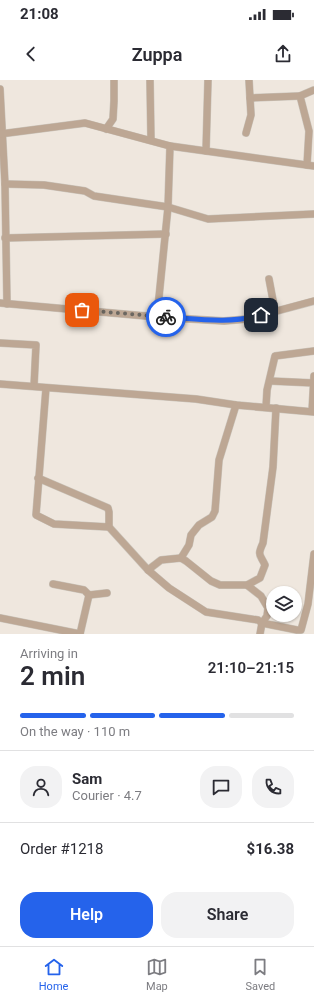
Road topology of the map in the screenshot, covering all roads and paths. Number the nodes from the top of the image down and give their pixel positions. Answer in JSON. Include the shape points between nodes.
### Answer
{"nodes":[{"id":1,"x":114,"y":80,"type":"edge"},
{"id":2,"x":150,"y":80,"type":"edge"},
{"id":3,"x":208,"y":80,"type":"edge"},
{"id":4,"x":250,"y":80,"type":"edge"},
{"id":5,"x":0,"y":89,"type":"edge"},
{"id":6,"x":314,"y":90,"type":"edge"},
{"id":7,"x":300,"y":96,"type":"junction"},
{"id":8,"x":250,"y":98,"type":"junction"},
{"id":9,"x":106,"y":129,"type":"junction"},
{"id":10,"x":246,"y":133,"type":"dead end"},
{"id":11,"x":1,"y":134,"type":"edge"},
{"id":12,"x":151,"y":140,"type":"junction"},
{"id":13,"x":170,"y":146,"type":"junction"},
{"id":14,"x":206,"y":151,"type":"junction"},
{"id":15,"x":310,"y":166,"type":"edge"},
{"id":16,"x":5,"y":184,"type":"junction"},
{"id":17,"x":168,"y":208,"type":"junction"},
{"id":18,"x":314,"y":214,"type":"edge"},
{"id":19,"x":166,"y":234,"type":"junction"},
{"id":20,"x":4,"y":236,"type":"edge"},
{"id":21,"x":269,"y":279,"type":"dead end"},
{"id":22,"x":314,"y":301,"type":"edge"},
{"id":23,"x":4,"y":303,"type":"edge"},
{"id":24,"x":275,"y":311,"type":"junction"},
{"id":25,"x":157,"y":317,"type":"junction"},
{"id":26,"x":0,"y":343,"type":"edge"},
{"id":27,"x":314,"y":351,"type":"edge"},
{"id":28,"x":270,"y":381,"type":"junction"},
{"id":29,"x":314,"y":381,"type":"edge"},
{"id":30,"x":0,"y":384,"type":"edge"},
{"id":31,"x":34,"y":386,"type":"junction"},
{"id":32,"x":46,"y":388,"type":"junction"},
{"id":33,"x":236,"y":405,"type":"junction"},
{"id":34,"x":266,"y":407,"type":"junction"},
{"id":35,"x":276,"y":408,"type":"junction"},
{"id":36,"x":313,"y":412,"type":"edge"},
{"id":37,"x":38,"y":478,"type":"junction"},
{"id":38,"x":109,"y":527,"type":"junction"},
{"id":39,"x":314,"y":554,"type":"edge"},
{"id":40,"x":181,"y":558,"type":"junction"},
{"id":41,"x":148,"y":570,"type":"junction"},
{"id":42,"x":53,"y":584,"type":"dead end"},
{"id":43,"x":247,"y":585,"type":"junction"},
{"id":44,"x":107,"y":593,"type":"dead end"},
{"id":45,"x":89,"y":595,"type":"junction"},
{"id":46,"x":0,"y":618,"type":"edge"},
{"id":47,"x":262,"y":622,"type":"junction"},
{"id":48,"x":80,"y":634,"type":"edge"},
{"id":49,"x":260,"y":634,"type":"edge"}],
"edges":[{"from":1,"to":9,"type":"street","via":[[113,119]]},
{"from":2,"to":12,"type":"street"},
{"from":3,"to":14,"type":"street"},
{"from":4,"to":8,"type":"street"},
{"from":5,"to":11,"type":"street"},
{"from":6,"to":7,"type":"street"},
{"from":7,"to":8,"type":"street"},
{"from":7,"to":15,"type":"street","via":[[309,131]]},
{"from":8,"to":10,"type":"street","via":[[251,115]]},
{"from":9,"to":11,"type":"street","via":[[85,124]]},
{"from":9,"to":12,"type":"street"},
{"from":11,"to":16,"type":"street"},
{"from":12,"to":13,"type":"street"},
{"from":13,"to":14,"type":"street"},
{"from":13,"to":17,"type":"street"},
{"from":14,"to":15,"type":"street"},
{"from":16,"to":17,"type":"street","via":[[44,185],[85,191],[94,196]]},
{"from":16,"to":20,"type":"street"},
{"from":17,"to":18,"type":"street","via":[[208,219]]},
{"from":17,"to":19,"type":"street"},
{"from":19,"to":20,"type":"street"},
{"from":19,"to":25,"type":"street"},
{"from":20,"to":23,"type":"street"},
{"from":21,"to":24,"type":"street"},
{"from":22,"to":24,"type":"street"},
{"from":23,"to":25,"type":"street"},
{"from":24,"to":25,"type":"street","via":[[247,319],[224,321]]},
{"from":26,"to":31,"type":"street","via":[[36,345]]},
{"from":27,"to":28,"type":"street","via":[[275,356]]},
{"from":28,"to":29,"type":"street"},
{"from":28,"to":34,"type":"street"},
{"from":29,"to":36,"type":"street"},
{"from":30,"to":31,"type":"street"},
{"from":31,"to":32,"type":"street"},
{"from":32,"to":33,"type":"street","via":[[196,399]]},
{"from":32,"to":37,"type":"street"},
{"from":33,"to":34,"type":"street"},
{"from":33,"to":40,"type":"street","via":[[219,460],[215,510],[212,517],[199,525],[190,536],[189,545]]},
{"from":34,"to":35,"type":"street"},
{"from":35,"to":36,"type":"street"},
{"from":35,"to":43,"type":"street","via":[[272,474],[263,543],[259,554],[265,565],[260,578]]},
{"from":37,"to":38,"type":"street","via":[[108,508]]},
{"from":37,"to":38,"type":"street","via":[[36,515],[54,524]]},
{"from":38,"to":41,"type":"street"},
{"from":39,"to":47,"type":"street","via":[[308,604],[301,630]]},
{"from":40,"to":41,"type":"street","via":[[161,560]]},
{"from":40,"to":43,"type":"street","via":[[220,585]]},
{"from":41,"to":47,"type":"street","via":[[169,588],[206,612]]},
{"from":42,"to":45,"type":"street","via":[[84,590]]},
{"from":43,"to":47,"type":"street","via":[[261,596],[268,608],[267,616]]},
{"from":44,"to":45,"type":"street"},
{"from":45,"to":48,"type":"street"},
{"from":46,"to":48,"type":"street"},
{"from":47,"to":49,"type":"street"}]}
